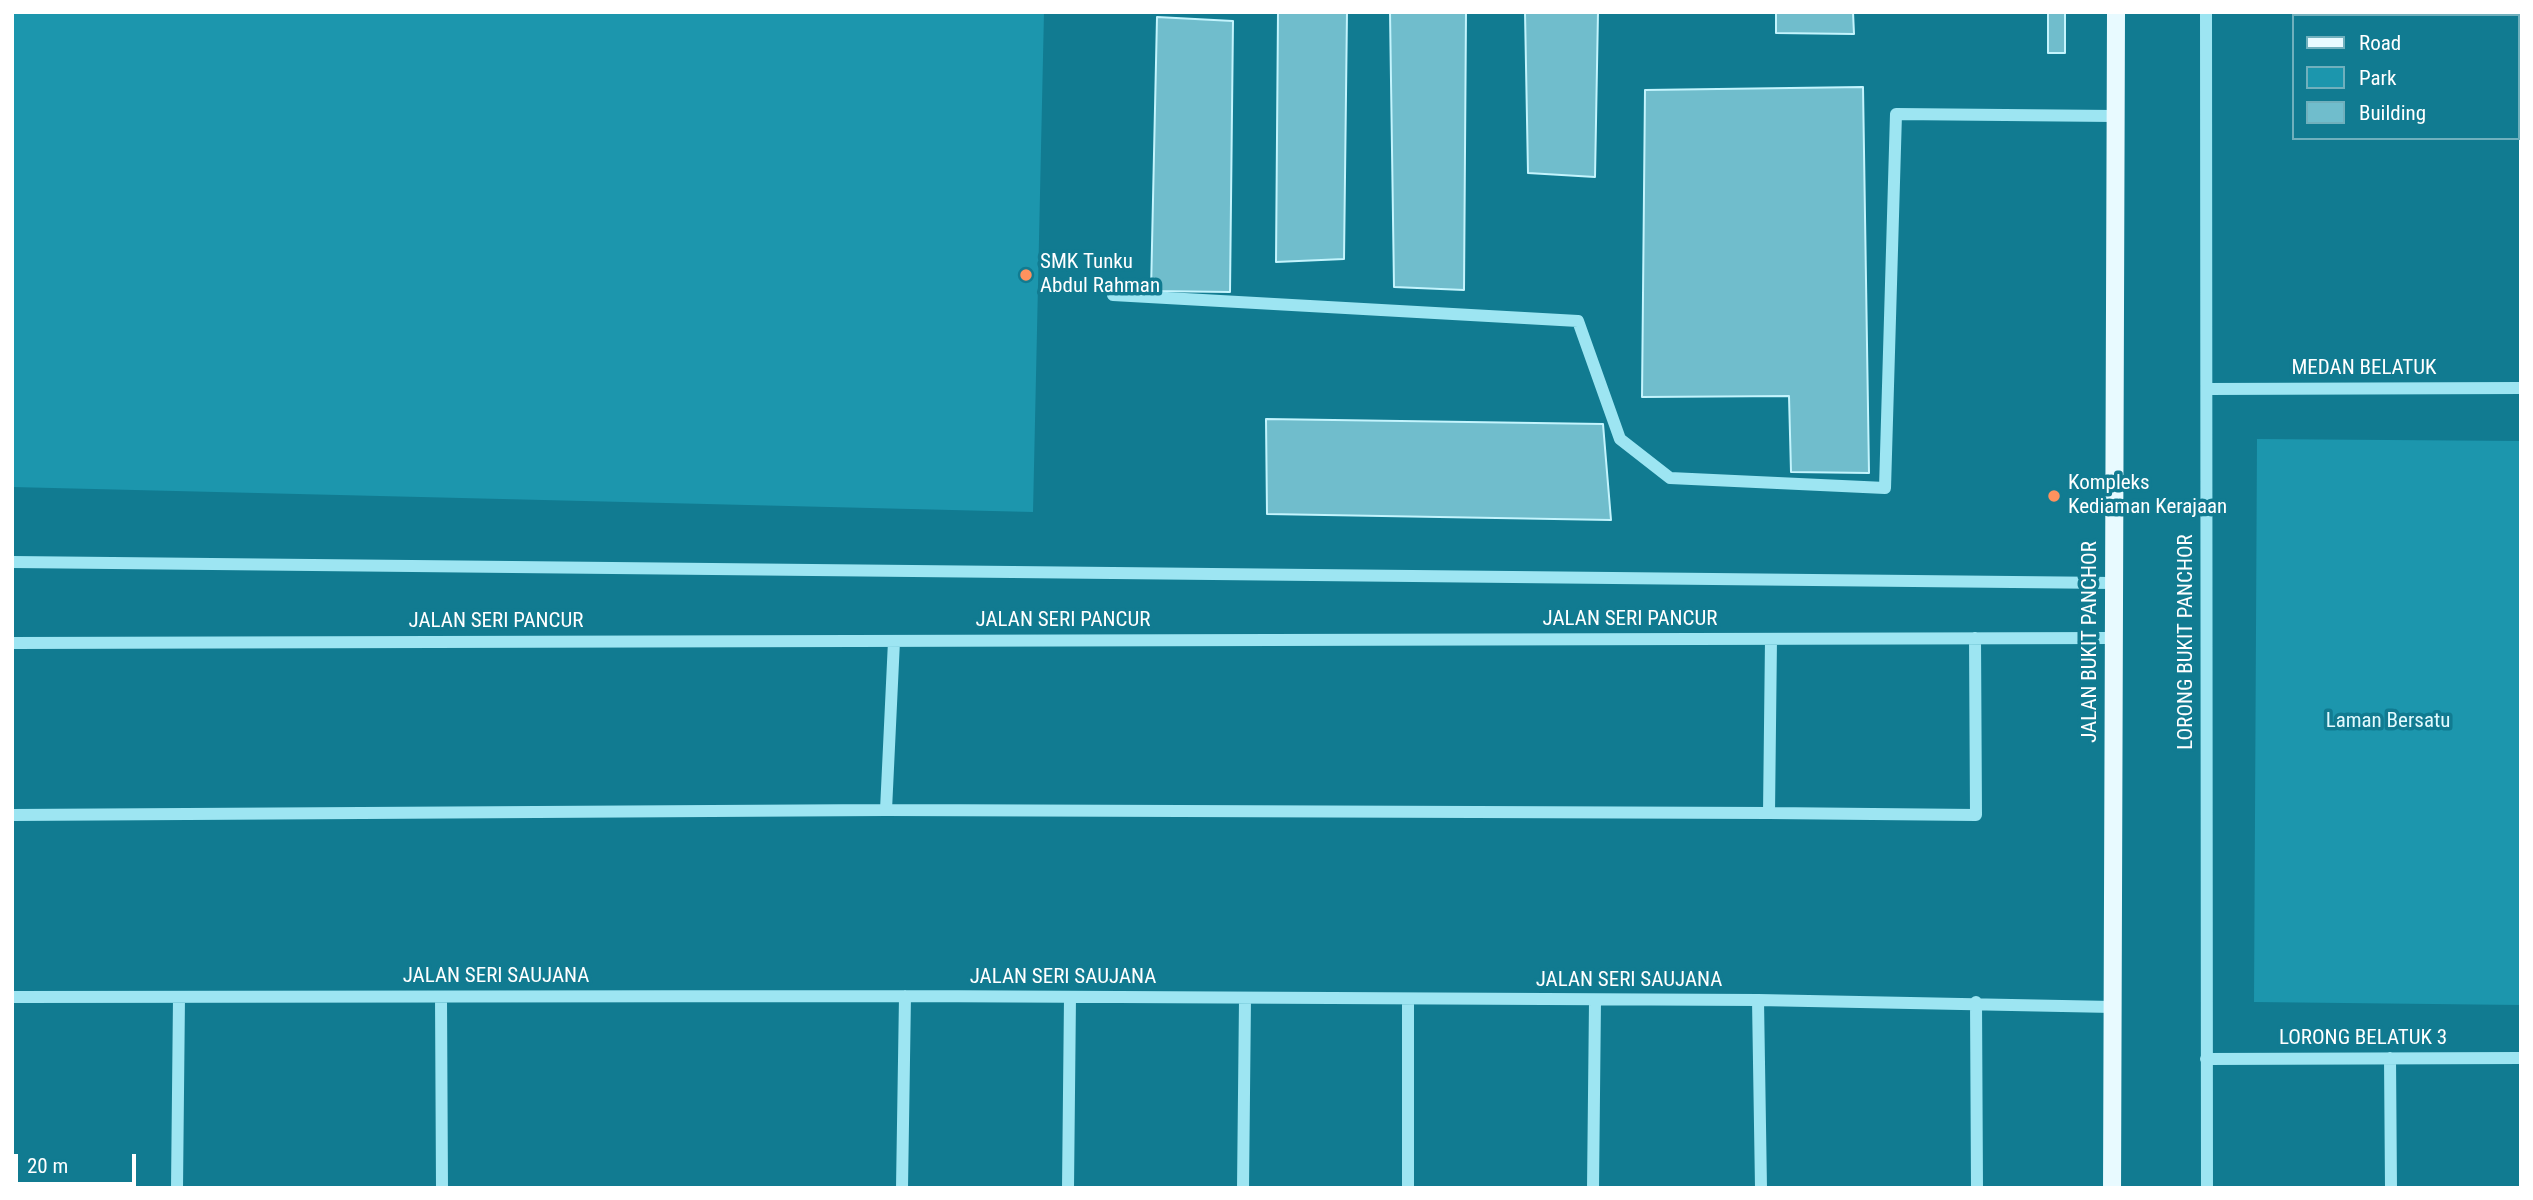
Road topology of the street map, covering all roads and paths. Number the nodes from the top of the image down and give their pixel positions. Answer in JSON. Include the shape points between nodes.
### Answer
{"nodes":[{"id":1,"x":2116,"y":12,"type":"edge"},
{"id":2,"x":2206,"y":12,"type":"edge"},
{"id":3,"x":2114,"y":116,"type":"junction"},
{"id":4,"x":1113,"y":295,"type":"dead end"},
{"id":5,"x":2207,"y":388,"type":"junction"},
{"id":6,"x":2521,"y":388,"type":"edge"},
{"id":7,"x":12,"y":562,"type":"edge"},
{"id":8,"x":2113,"y":583,"type":"junction"},
{"id":9,"x":1975,"y":638,"type":"junction"},
{"id":10,"x":2114,"y":638,"type":"junction"},
{"id":11,"x":1770,"y":639,"type":"junction"},
{"id":12,"x":894,"y":640,"type":"junction"},
{"id":13,"x":12,"y":643,"type":"edge"},
{"id":14,"x":886,"y":810,"type":"junction"},
{"id":15,"x":1769,"y":813,"type":"junction"},
{"id":16,"x":12,"y":815,"type":"edge"},
{"id":17,"x":441,"y":996,"type":"junction"},
{"id":18,"x":905,"y":996,"type":"junction"},
{"id":19,"x":179,"y":997,"type":"junction"},
{"id":20,"x":12,"y":998,"type":"edge"},
{"id":21,"x":1070,"y":998,"type":"junction"},
{"id":22,"x":1245,"y":999,"type":"junction"},
{"id":23,"x":1408,"y":1000,"type":"junction"},
{"id":24,"x":1758,"y":1000,"type":"junction"},
{"id":25,"x":1595,"y":1001,"type":"junction"},
{"id":26,"x":1976,"y":1002,"type":"junction"},
{"id":27,"x":2113,"y":1007,"type":"junction"},
{"id":28,"x":2390,"y":1058,"type":"junction"},
{"id":29,"x":2521,"y":1058,"type":"edge"},
{"id":30,"x":2206,"y":1059,"type":"junction"},
{"id":31,"x":177,"y":1188,"type":"edge"},
{"id":32,"x":442,"y":1188,"type":"edge"},
{"id":33,"x":902,"y":1188,"type":"edge"},
{"id":34,"x":1068,"y":1188,"type":"edge"},
{"id":35,"x":1243,"y":1188,"type":"edge"},
{"id":36,"x":1408,"y":1188,"type":"edge"},
{"id":37,"x":1593,"y":1188,"type":"edge"},
{"id":38,"x":1760,"y":1188,"type":"edge"},
{"id":39,"x":1977,"y":1188,"type":"edge"},
{"id":40,"x":2112,"y":1188,"type":"edge"},
{"id":41,"x":2207,"y":1188,"type":"edge"},
{"id":42,"x":2390,"y":1188,"type":"edge"}],
"edges":[{"from":1,"to":3,"type":"main road","name":"JALAN BUKIT PANCHOR"},
{"from":2,"to":5,"type":"street","name":"LORONG BUKIT PANCHOR"},
{"from":3,"to":4,"type":"street","via":[[1896,114],[1885,488],[1670,478],[1620,439],[1578,321]]},
{"from":3,"to":8,"type":"main road","name":"JALAN BUKIT PANCHOR"},
{"from":5,"to":6,"type":"street","name":"MEDAN BELATUK"},
{"from":5,"to":30,"type":"street","name":"LORONG BUKIT PANCHOR"},
{"from":7,"to":8,"type":"street"},
{"from":8,"to":10,"type":"main road","name":"JALAN BUKIT PANCHOR"},
{"from":9,"to":10,"type":"street","name":"JALAN SERI PANCUR"},
{"from":9,"to":11,"type":"street","name":"JALAN SERI PANCUR"},
{"from":9,"to":15,"type":"street","via":[[1976,815]]},
{"from":10,"to":27,"type":"main road","name":"JALAN BUKIT PANCHOR"},
{"from":11,"to":12,"type":"street","name":"JALAN SERI PANCUR"},
{"from":11,"to":15,"type":"street"},
{"from":12,"to":13,"type":"street","name":"JALAN SERI PANCUR"},
{"from":12,"to":14,"type":"street"},
{"from":14,"to":15,"type":"street"},
{"from":14,"to":16,"type":"street"},
{"from":17,"to":18,"type":"street","name":"JALAN SERI SAUJANA"},
{"from":17,"to":19,"type":"street","name":"JALAN SERI SAUJANA"},
{"from":17,"to":32,"type":"street"},
{"from":18,"to":21,"type":"street","name":"JALAN SERI SAUJANA"},
{"from":18,"to":33,"type":"street"},
{"from":19,"to":20,"type":"street","name":"JALAN SERI SAUJANA"},
{"from":19,"to":31,"type":"street"},
{"from":21,"to":22,"type":"street","name":"JALAN SERI SAUJANA"},
{"from":21,"to":34,"type":"street"},
{"from":22,"to":23,"type":"street","name":"JALAN SERI SAUJANA"},
{"from":22,"to":35,"type":"street"},
{"from":23,"to":25,"type":"street","name":"JALAN SERI SAUJANA"},
{"from":23,"to":36,"type":"street"},
{"from":24,"to":25,"type":"street","name":"JALAN SERI SAUJANA"},
{"from":24,"to":26,"type":"street","name":"JALAN SERI SAUJANA"},
{"from":24,"to":38,"type":"street"},
{"from":25,"to":37,"type":"street"},
{"from":26,"to":27,"type":"street","name":"JALAN SERI SAUJANA"},
{"from":26,"to":39,"type":"street"},
{"from":27,"to":40,"type":"main road","name":"JALAN BUKIT PANCHOR"},
{"from":28,"to":29,"type":"street","name":"LORONG BELATUK 3"},
{"from":28,"to":30,"type":"street","name":"LORONG BELATUK 3"},
{"from":28,"to":42,"type":"street"},
{"from":30,"to":41,"type":"street","name":"LORONG BUKIT PANCHOR"}]}
